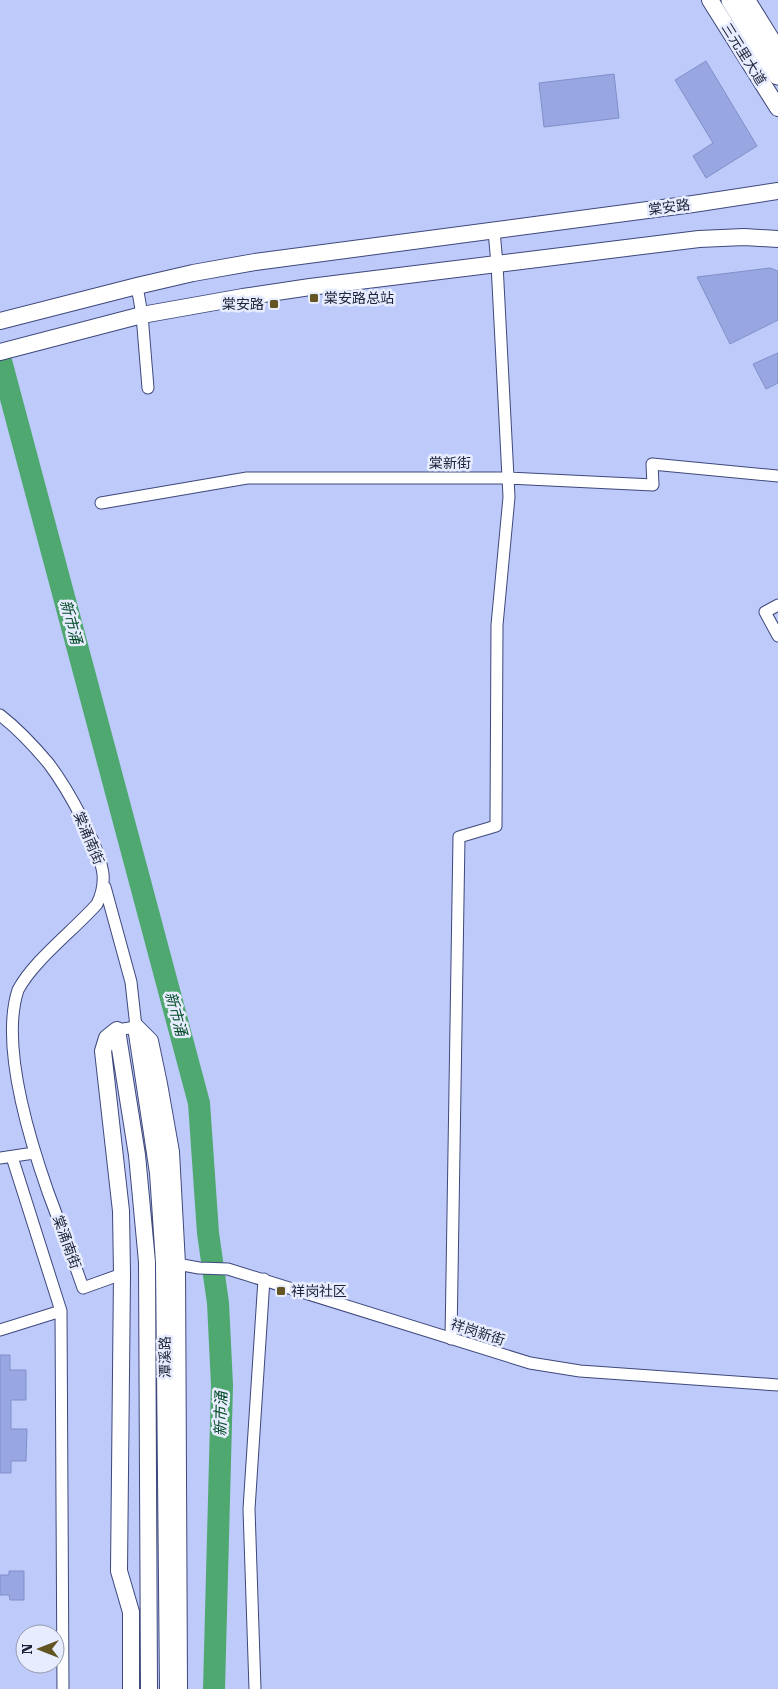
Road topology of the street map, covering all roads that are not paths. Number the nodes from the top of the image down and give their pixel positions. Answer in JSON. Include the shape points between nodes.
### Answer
{"nodes":[{"id":1,"x":710,"y":0,"type":"edge"},
{"id":2,"x":732,"y":0,"type":"edge"},
{"id":3,"x":747,"y":0,"type":"edge"},
{"id":4,"x":778,"y":50,"type":"edge"},
{"id":5,"x":778,"y":74,"type":"edge"},
{"id":6,"x":778,"y":108,"type":"edge"},
{"id":7,"x":778,"y":191,"type":"edge"},
{"id":8,"x":494,"y":231,"type":"junction"},
{"id":9,"x":778,"y":239,"type":"edge"},
{"id":10,"x":497,"y":264,"type":"junction"},
{"id":11,"x":137,"y":286,"type":"junction"},
{"id":12,"x":142,"y":315,"type":"junction"},
{"id":13,"x":0,"y":321,"type":"edge"},
{"id":14,"x":0,"y":352,"type":"edge"},
{"id":15,"x":148,"y":388,"type":"dead end"},
{"id":16,"x":778,"y":476,"type":"edge"},
{"id":17,"x":508,"y":478,"type":"junction"},
{"id":18,"x":101,"y":503,"type":"dead end"},
{"id":19,"x":778,"y":605,"type":"edge"},
{"id":20,"x":778,"y":636,"type":"edge"},
{"id":21,"x":0,"y":714,"type":"edge"},
{"id":22,"x":103,"y":883,"type":"junction"},
{"id":23,"x":136,"y":1026,"type":"junction"},
{"id":24,"x":117,"y":1030,"type":"junction"},
{"id":25,"x":34,"y":1153,"type":"junction"},
{"id":26,"x":6,"y":1158,"type":"edge"},
{"id":27,"x":177,"y":1264,"type":"junction"},
{"id":28,"x":122,"y":1274,"type":"junction"},
{"id":29,"x":264,"y":1279,"type":"junction"},
{"id":30,"x":61,"y":1311,"type":"junction"},
{"id":31,"x":0,"y":1330,"type":"edge"},
{"id":32,"x":451,"y":1339,"type":"junction"},
{"id":33,"x":778,"y":1385,"type":"edge"},
{"id":34,"x":63,"y":1689,"type":"edge"},
{"id":35,"x":131,"y":1689,"type":"edge"},
{"id":36,"x":150,"y":1689,"type":"edge"},
{"id":37,"x":168,"y":1689,"type":"edge"},
{"id":38,"x":180,"y":1689,"type":"edge"},
{"id":39,"x":255,"y":1689,"type":"edge"}],
"edges":[{"from":1,"to":6,"type":"street","name":"三元里大道"},
{"from":2,"to":5,"type":"highway"},
{"from":3,"to":4,"type":"street"},
{"from":7,"to":8,"type":"street","name":"棠安路"},
{"from":8,"to":10,"type":"street"},
{"from":8,"to":11,"type":"street","name":"棠安路","via":[[255,262]]},
{"from":9,"to":10,"type":"street","via":[[698,239]]},
{"from":10,"to":12,"type":"street","via":[[301,288]]},
{"from":10,"to":17,"type":"street"},
{"from":11,"to":12,"type":"street"},
{"from":11,"to":13,"type":"street","name":"棠安路"},
{"from":12,"to":14,"type":"street"},
{"from":12,"to":15,"type":"street"},
{"from":16,"to":17,"type":"street","name":"棠新街","via":[[652,464],[653,486]]},
{"from":17,"to":18,"type":"street","name":"棠新街","via":[[246,478]]},
{"from":17,"to":32,"type":"street","via":[[497,625],[496,826],[459,837]]},
{"from":19,"to":20,"type":"street","via":[[765,612]]},
{"from":21,"to":22,"type":"street","name":"棠涌南街","via":[[38,752],[63,785],[94,846]]},
{"from":22,"to":23,"type":"street","via":[[130,982]]},
{"from":22,"to":25,"type":"street","name":"棠涌南街","via":[[97,904],[33,969],[14,999],[8,1029],[10,1062],[20,1110]]},
{"from":23,"to":24,"type":"street"},
{"from":23,"to":27,"type":"street","via":[[150,1041],[171,1152]]},
{"from":23,"to":37,"type":"street","name":"潭溪路","via":[[158,1173],[164,1263]]},
{"from":24,"to":28,"type":"street","via":[[106,1038],[103,1051],[121,1211]]},
{"from":24,"to":36,"type":"street","name":"潭溪路","via":[[137,1155],[147,1262]]},
{"from":25,"to":26,"type":"street"},
{"from":25,"to":28,"type":"street","name":"棠涌南街","via":[[83,1288]]},
{"from":26,"to":30,"type":"street"},
{"from":27,"to":29,"type":"street","name":"祥岗新街","via":[[228,1269]]},
{"from":27,"to":38,"type":"street"},
{"from":28,"to":35,"type":"street","via":[[119,1571],[131,1612]]},
{"from":29,"to":32,"type":"street","name":"祥岗新街"},
{"from":29,"to":39,"type":"street","via":[[249,1509]]},
{"from":30,"to":31,"type":"street"},
{"from":30,"to":34,"type":"street"},
{"from":32,"to":33,"type":"street","name":"祥岗新街","via":[[559,1369]]}]}
